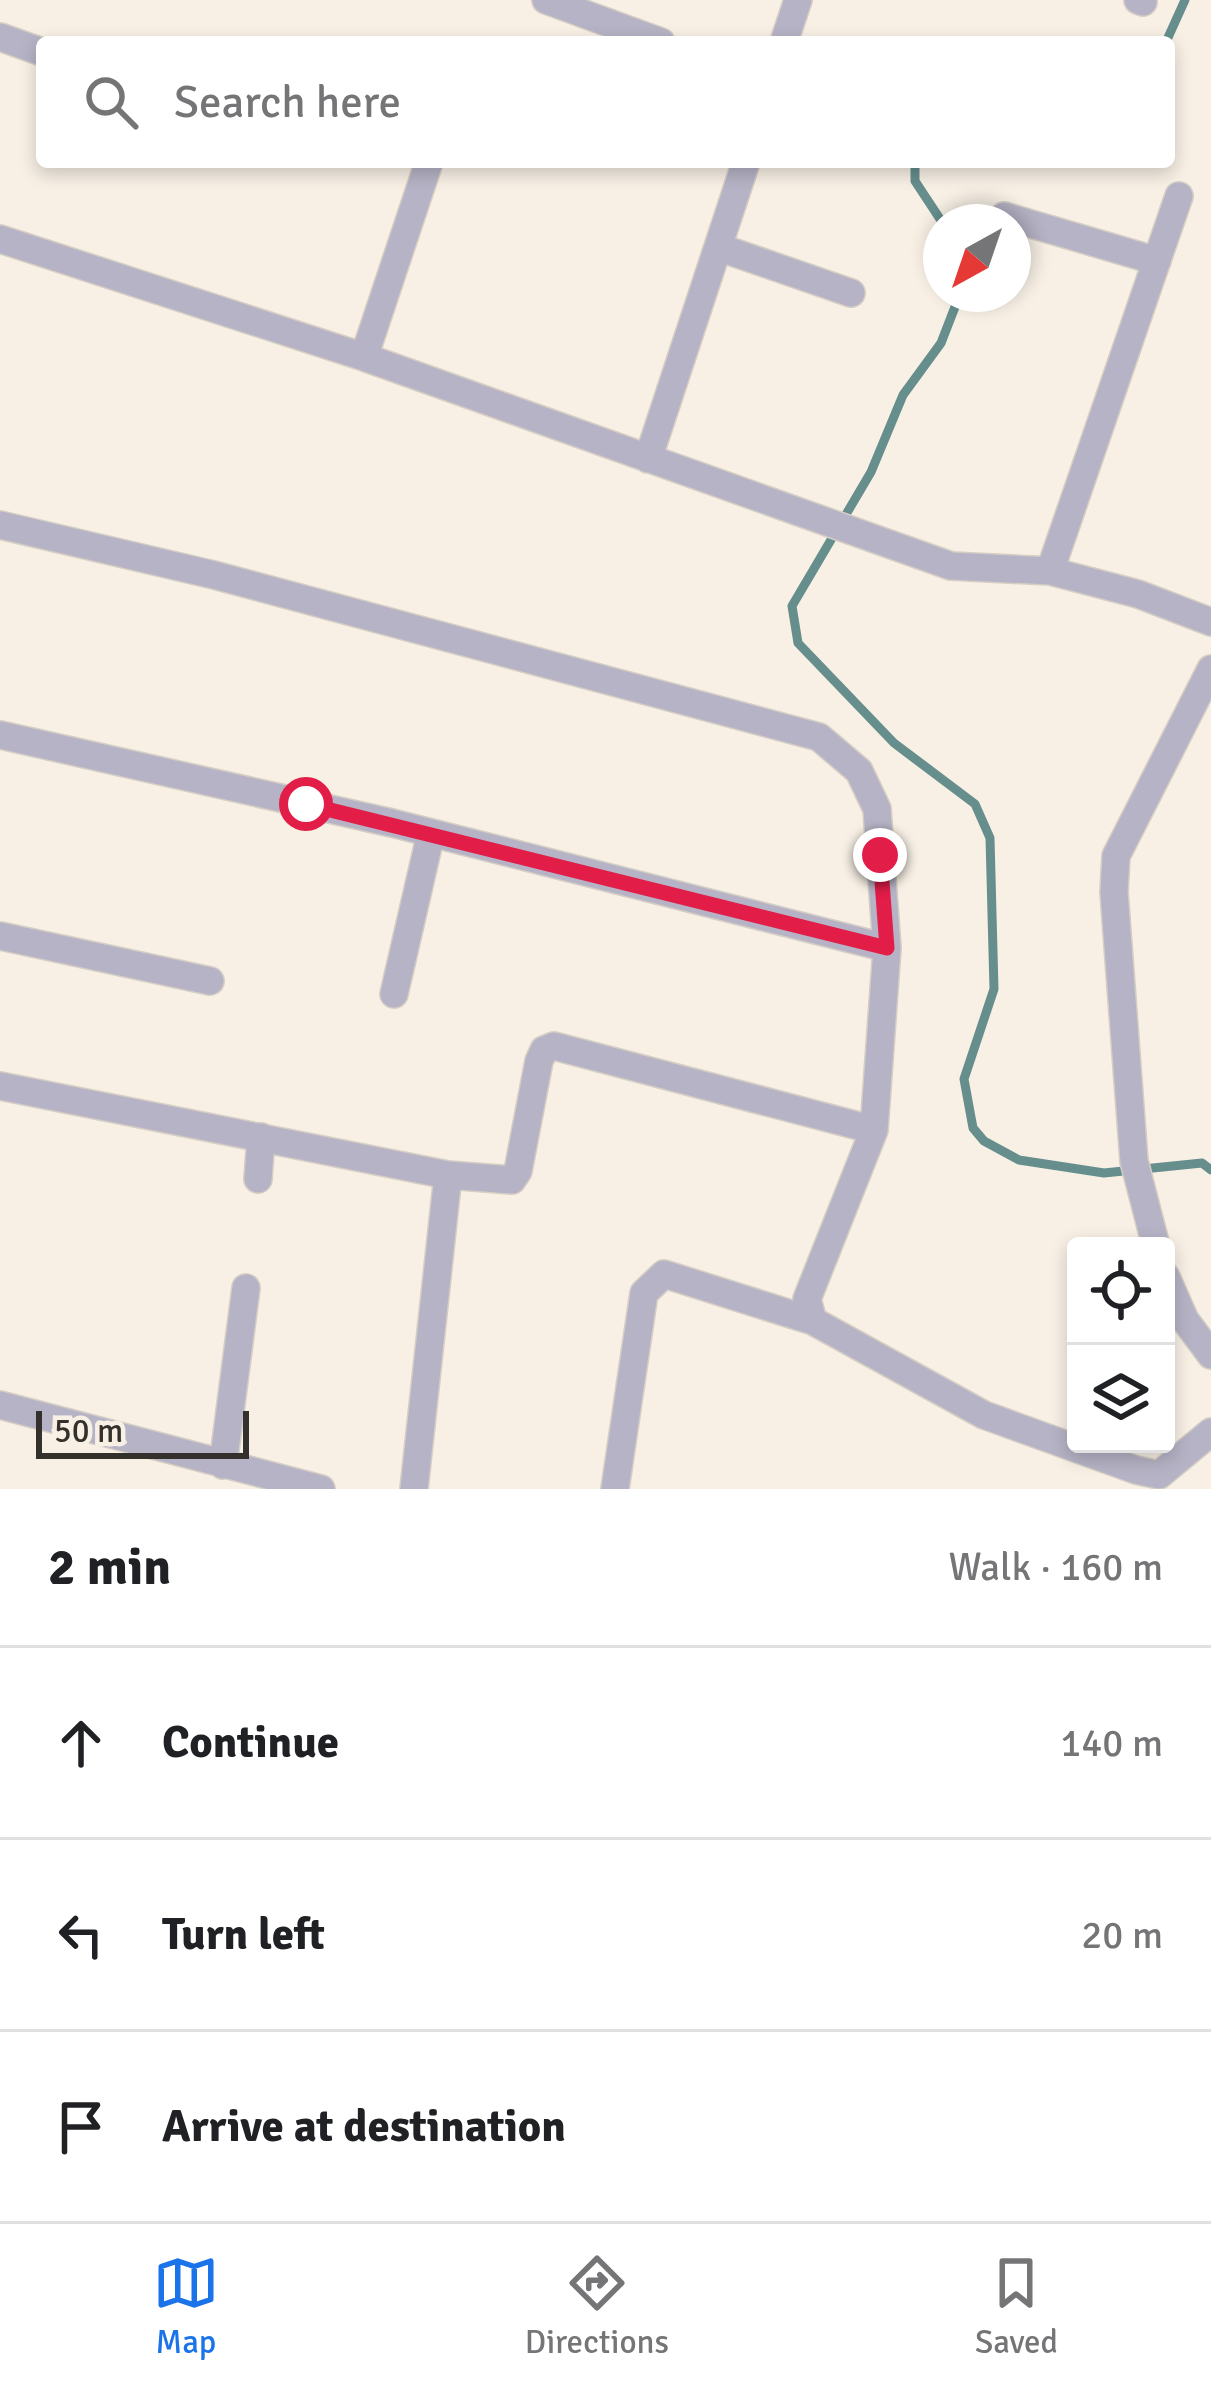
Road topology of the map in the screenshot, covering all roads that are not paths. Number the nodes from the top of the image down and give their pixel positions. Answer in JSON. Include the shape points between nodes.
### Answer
{"nodes":[{"id":1,"x":545,"y":0,"type":"edge"},
{"id":2,"x":798,"y":0,"type":"edge"},
{"id":3,"x":644,"y":36,"type":"edge"},
{"id":4,"x":786,"y":36,"type":"edge"},
{"id":5,"x":0,"y":37,"type":"edge"},
{"id":6,"x":36,"y":50,"type":"edge"},
{"id":7,"x":427,"y":168,"type":"edge"},
{"id":8,"x":744,"y":168,"type":"edge"},
{"id":9,"x":1179,"y":196,"type":"dead end"},
{"id":10,"x":1031,"y":224,"type":"edge"},
{"id":11,"x":0,"y":239,"type":"edge"},
{"id":12,"x":718,"y":247,"type":"junction"},
{"id":13,"x":1157,"y":261,"type":"junction"},
{"id":14,"x":851,"y":293,"type":"dead end"},
{"id":15,"x":364,"y":356,"type":"junction"},
{"id":16,"x":648,"y":459,"type":"junction"},
{"id":17,"x":0,"y":525,"type":"edge"},
{"id":18,"x":1050,"y":571,"type":"junction"},
{"id":19,"x":1211,"y":622,"type":"edge"},
{"id":20,"x":1211,"y":668,"type":"edge"},
{"id":21,"x":2,"y":742,"type":"edge"},
{"id":22,"x":431,"y":833,"type":"junction"},
{"id":23,"x":0,"y":936,"type":"edge"},
{"id":24,"x":887,"y":948,"type":"junction"},
{"id":25,"x":210,"y":981,"type":"dead end"},
{"id":26,"x":394,"y":994,"type":"dead end"},
{"id":27,"x":0,"y":1086,"type":"edge"},
{"id":28,"x":874,"y":1130,"type":"junction"},
{"id":29,"x":261,"y":1137,"type":"junction"},
{"id":30,"x":448,"y":1175,"type":"junction"},
{"id":31,"x":258,"y":1179,"type":"dead end"},
{"id":32,"x":1154,"y":1237,"type":"edge"},
{"id":33,"x":246,"y":1288,"type":"dead end"},
{"id":34,"x":1175,"y":1297,"type":"edge"},
{"id":35,"x":813,"y":1321,"type":"junction"},
{"id":36,"x":1211,"y":1355,"type":"edge"},
{"id":37,"x":0,"y":1405,"type":"edge"},
{"id":38,"x":1211,"y":1432,"type":"edge"},
{"id":39,"x":223,"y":1465,"type":"junction"},
{"id":40,"x":321,"y":1489,"type":"edge"},
{"id":41,"x":414,"y":1489,"type":"edge"},
{"id":42,"x":615,"y":1489,"type":"edge"}],
"edges":[{"from":1,"to":3,"type":"street"},
{"from":2,"to":4,"type":"street"},
{"from":5,"to":6,"type":"street"},
{"from":7,"to":15,"type":"street"},
{"from":8,"to":12,"type":"street"},
{"from":9,"to":13,"type":"street"},
{"from":10,"to":13,"type":"street"},
{"from":11,"to":15,"type":"street"},
{"from":12,"to":14,"type":"street"},
{"from":12,"to":16,"type":"street"},
{"from":13,"to":18,"type":"street"},
{"from":15,"to":16,"type":"street"},
{"from":16,"to":18,"type":"street","via":[[951,566]]},
{"from":17,"to":24,"type":"street","via":[[819,737],[859,770],[877,809]]},
{"from":18,"to":19,"type":"street"},
{"from":20,"to":32,"type":"street","via":[[1116,856],[1134,1161]]},
{"from":21,"to":22,"type":"street"},
{"from":22,"to":24,"type":"street"},
{"from":22,"to":26,"type":"street"},
{"from":23,"to":25,"type":"street"},
{"from":24,"to":28,"type":"street"},
{"from":27,"to":29,"type":"street"},
{"from":28,"to":30,"type":"street","via":[[554,1046],[539,1061],[512,1180]]},
{"from":28,"to":35,"type":"street","via":[[807,1299]]},
{"from":29,"to":30,"type":"street"},
{"from":29,"to":31,"type":"street"},
{"from":30,"to":41,"type":"street"},
{"from":33,"to":39,"type":"street"},
{"from":34,"to":36,"type":"street"},
{"from":35,"to":38,"type":"street","via":[[984,1415],[1136,1469],[1159,1475]]},
{"from":35,"to":42,"type":"street","via":[[664,1274],[652,1281]]},
{"from":37,"to":39,"type":"street"},
{"from":39,"to":40,"type":"street"}]}
